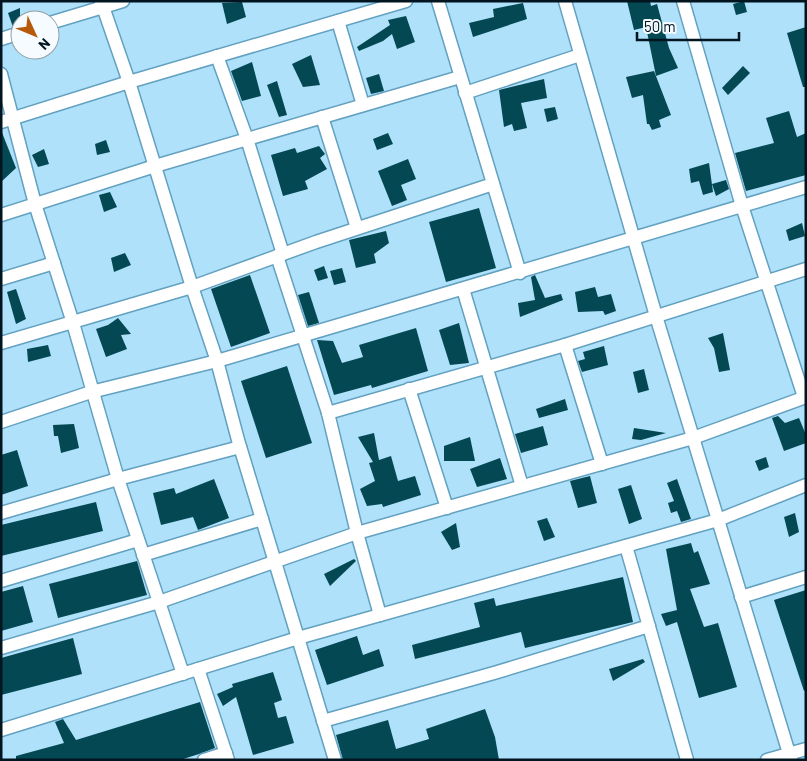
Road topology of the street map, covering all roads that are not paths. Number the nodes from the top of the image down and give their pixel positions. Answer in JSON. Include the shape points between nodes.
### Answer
{"nodes":[{"id":1,"x":123,"y":1,"type":"edge"},
{"id":2,"x":406,"y":1,"type":"edge"},
{"id":3,"x":438,"y":1,"type":"edge"},
{"id":4,"x":564,"y":1,"type":"edge"},
{"id":5,"x":684,"y":1,"type":"edge"},
{"id":6,"x":102,"y":4,"type":"edge"},
{"id":7,"x":60,"y":19,"type":"edge"},
{"id":8,"x":338,"y":21,"type":"junction"},
{"id":9,"x":580,"y":55,"type":"junction"},
{"id":10,"x":217,"y":56,"type":"junction"},
{"id":11,"x":1,"y":74,"type":"edge"},
{"id":12,"x":460,"y":77,"type":"junction"},
{"id":13,"x":129,"y":82,"type":"junction"},
{"id":14,"x":465,"y":93,"type":"junction"},
{"id":15,"x":363,"y":106,"type":"junction"},
{"id":16,"x":322,"y":117,"type":"junction"},
{"id":17,"x":14,"y":118,"type":"junction"},
{"id":18,"x":1,"y":122,"type":"edge"},
{"id":19,"x":247,"y":139,"type":"junction"},
{"id":20,"x":155,"y":166,"type":"junction"},
{"id":21,"x":493,"y":184,"type":"junction"},
{"id":22,"x":806,"y":187,"type":"edge"},
{"id":23,"x":35,"y":204,"type":"junction"},
{"id":24,"x":742,"y":206,"type":"junction"},
{"id":25,"x":1,"y":215,"type":"edge"},
{"id":26,"x":357,"y":228,"type":"junction"},
{"id":27,"x":633,"y":238,"type":"junction"},
{"id":28,"x":280,"y":255,"type":"junction"},
{"id":29,"x":54,"y":263,"type":"junction"},
{"id":30,"x":806,"y":269,"type":"edge"},
{"id":31,"x":520,"y":273,"type":"junction"},
{"id":32,"x":1,"y":279,"type":"edge"},
{"id":33,"x":766,"y":282,"type":"junction"},
{"id":34,"x":192,"y":287,"type":"junction"},
{"id":35,"x":463,"y":289,"type":"junction"},
{"id":36,"x":656,"y":316,"type":"junction"},
{"id":37,"x":73,"y":323,"type":"junction"},
{"id":38,"x":303,"y":336,"type":"junction"},
{"id":39,"x":1,"y":343,"type":"edge"},
{"id":40,"x":565,"y":344,"type":"junction"},
{"id":41,"x":217,"y":361,"type":"junction"},
{"id":42,"x":487,"y":367,"type":"junction"},
{"id":43,"x":409,"y":389,"type":"junction"},
{"id":44,"x":92,"y":392,"type":"junction"},
{"id":45,"x":805,"y":397,"type":"edge"},
{"id":46,"x":328,"y":413,"type":"junction"},
{"id":47,"x":1,"y":422,"type":"edge"},
{"id":48,"x":693,"y":438,"type":"junction"},
{"id":49,"x":240,"y":447,"type":"junction"},
{"id":50,"x":602,"y":464,"type":"junction"},
{"id":51,"x":118,"y":479,"type":"junction"},
{"id":52,"x":806,"y":485,"type":"edge"},
{"id":53,"x":522,"y":486,"type":"junction"},
{"id":54,"x":447,"y":508,"type":"junction"},
{"id":55,"x":1,"y":513,"type":"edge"},
{"id":56,"x":262,"y":519,"type":"junction"},
{"id":57,"x":718,"y":520,"type":"junction"},
{"id":58,"x":357,"y":533,"type":"junction"},
{"id":59,"x":138,"y":540,"type":"junction"},
{"id":60,"x":626,"y":546,"type":"junction"},
{"id":61,"x":143,"y":555,"type":"junction"},
{"id":62,"x":275,"y":561,"type":"junction"},
{"id":63,"x":806,"y":577,"type":"edge"},
{"id":64,"x":1,"y":581,"type":"edge"},
{"id":65,"x":741,"y":598,"type":"junction"},
{"id":66,"x":159,"y":602,"type":"junction"},
{"id":67,"x":380,"y":615,"type":"junction"},
{"id":68,"x":649,"y":626,"type":"junction"},
{"id":69,"x":298,"y":638,"type":"junction"},
{"id":70,"x":1,"y":648,"type":"edge"},
{"id":71,"x":198,"y":669,"type":"junction"},
{"id":72,"x":183,"y":674,"type":"junction"},
{"id":73,"x":323,"y":721,"type":"junction"},
{"id":74,"x":1,"y":730,"type":"edge"},
{"id":75,"x":806,"y":749,"type":"edge"},
{"id":76,"x":227,"y":756,"type":"edge"},
{"id":77,"x":790,"y":757,"type":"edge"},
{"id":78,"x":204,"y":760,"type":"edge"},
{"id":79,"x":335,"y":760,"type":"edge"},
{"id":80,"x":687,"y":760,"type":"edge"},
{"id":81,"x":767,"y":760,"type":"edge"}],
"edges":[{"from":1,"to":6,"type":"street"},
{"from":2,"to":8,"type":"street"},
{"from":3,"to":12,"type":"street"},
{"from":4,"to":9,"type":"street"},
{"from":5,"to":24,"type":"street"},
{"from":6,"to":7,"type":"street"},
{"from":6,"to":13,"type":"street"},
{"from":8,"to":10,"type":"street"},
{"from":8,"to":15,"type":"street"},
{"from":9,"to":14,"type":"street"},
{"from":9,"to":27,"type":"street"},
{"from":10,"to":13,"type":"street"},
{"from":10,"to":19,"type":"street"},
{"from":11,"to":17,"type":"street"},
{"from":12,"to":14,"type":"street"},
{"from":12,"to":15,"type":"street"},
{"from":13,"to":17,"type":"street"},
{"from":13,"to":20,"type":"street"},
{"from":14,"to":21,"type":"street"},
{"from":15,"to":16,"type":"street"},
{"from":16,"to":19,"type":"street"},
{"from":16,"to":26,"type":"street"},
{"from":17,"to":18,"type":"street"},
{"from":17,"to":23,"type":"street"},
{"from":19,"to":20,"type":"street"},
{"from":19,"to":28,"type":"street"},
{"from":20,"to":23,"type":"street"},
{"from":20,"to":34,"type":"street"},
{"from":21,"to":26,"type":"street"},
{"from":21,"to":31,"type":"street"},
{"from":22,"to":24,"type":"street"},
{"from":23,"to":25,"type":"street"},
{"from":23,"to":29,"type":"street"},
{"from":24,"to":27,"type":"street"},
{"from":24,"to":33,"type":"street"},
{"from":26,"to":28,"type":"street"},
{"from":27,"to":31,"type":"street"},
{"from":27,"to":36,"type":"street"},
{"from":28,"to":34,"type":"street"},
{"from":28,"to":38,"type":"street"},
{"from":29,"to":32,"type":"street"},
{"from":29,"to":37,"type":"street"},
{"from":30,"to":33,"type":"street"},
{"from":31,"to":35,"type":"street"},
{"from":33,"to":36,"type":"street"},
{"from":33,"to":45,"type":"street"},
{"from":34,"to":37,"type":"street"},
{"from":34,"to":41,"type":"street"},
{"from":35,"to":38,"type":"street"},
{"from":35,"to":42,"type":"street"},
{"from":36,"to":40,"type":"street"},
{"from":36,"to":48,"type":"street"},
{"from":37,"to":39,"type":"street"},
{"from":37,"to":44,"type":"street"},
{"from":38,"to":41,"type":"street"},
{"from":38,"to":46,"type":"street"},
{"from":40,"to":42,"type":"street"},
{"from":40,"to":50,"type":"street"},
{"from":41,"to":44,"type":"street"},
{"from":41,"to":49,"type":"street"},
{"from":42,"to":43,"type":"street"},
{"from":42,"to":53,"type":"street"},
{"from":43,"to":46,"type":"street"},
{"from":43,"to":54,"type":"street"},
{"from":44,"to":47,"type":"street"},
{"from":44,"to":51,"type":"street"},
{"from":45,"to":48,"type":"street"},
{"from":46,"to":58,"type":"street"},
{"from":48,"to":50,"type":"street"},
{"from":48,"to":57,"type":"street"},
{"from":49,"to":51,"type":"street"},
{"from":49,"to":56,"type":"street"},
{"from":50,"to":53,"type":"street"},
{"from":51,"to":55,"type":"street"},
{"from":51,"to":59,"type":"street"},
{"from":52,"to":57,"type":"street"},
{"from":53,"to":54,"type":"street"},
{"from":54,"to":58,"type":"street"},
{"from":56,"to":61,"type":"street"},
{"from":56,"to":62,"type":"street"},
{"from":57,"to":60,"type":"street"},
{"from":57,"to":65,"type":"street"},
{"from":58,"to":62,"type":"street"},
{"from":58,"to":67,"type":"street"},
{"from":59,"to":61,"type":"street"},
{"from":59,"to":64,"type":"street"},
{"from":60,"to":67,"type":"street"},
{"from":60,"to":68,"type":"street"},
{"from":61,"to":66,"type":"street"},
{"from":62,"to":66,"type":"street"},
{"from":62,"to":69,"type":"street"},
{"from":63,"to":65,"type":"street"},
{"from":65,"to":77,"type":"street"},
{"from":66,"to":70,"type":"street"},
{"from":66,"to":72,"type":"street"},
{"from":67,"to":69,"type":"street"},
{"from":68,"to":73,"type":"street"},
{"from":68,"to":80,"type":"street"},
{"from":69,"to":71,"type":"street"},
{"from":69,"to":73,"type":"street"},
{"from":71,"to":72,"type":"street"},
{"from":71,"to":76,"type":"street"},
{"from":72,"to":74,"type":"street"},
{"from":73,"to":79,"type":"street"},
{"from":75,"to":77,"type":"street"},
{"from":76,"to":78,"type":"street"},
{"from":77,"to":81,"type":"street"}]}
